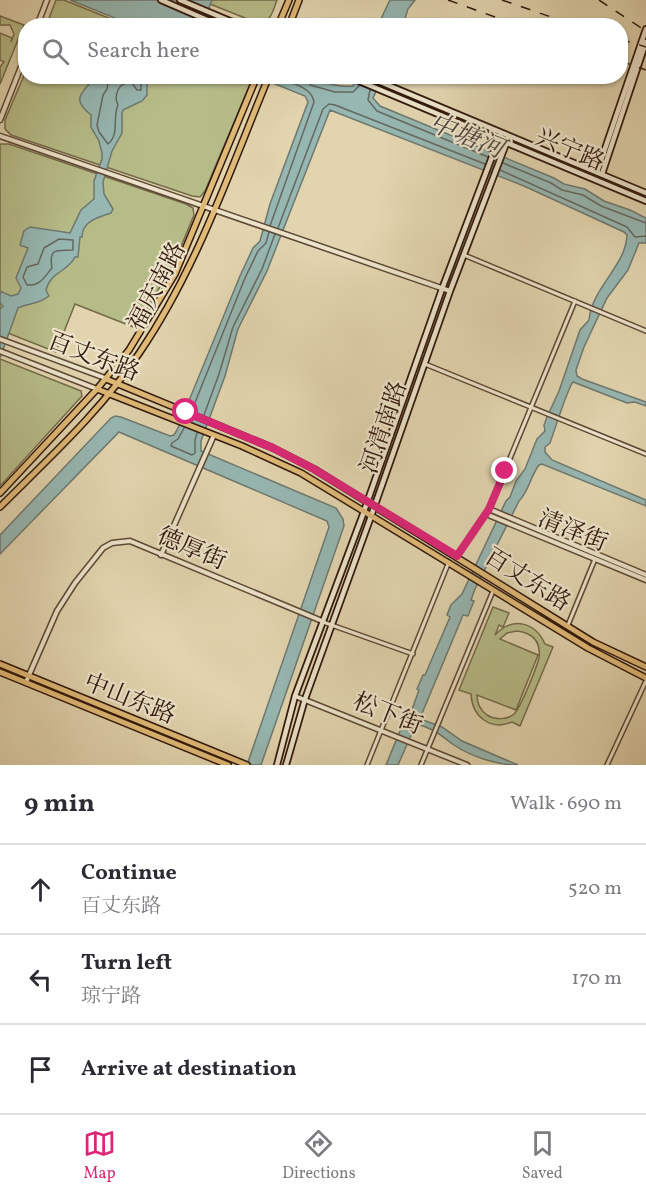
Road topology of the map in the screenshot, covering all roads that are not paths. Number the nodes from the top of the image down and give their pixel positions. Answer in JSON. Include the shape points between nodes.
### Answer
{"nodes":[{"id":1,"x":47,"y":0,"type":"edge"},
{"id":2,"x":160,"y":0,"type":"edge"},
{"id":3,"x":180,"y":0,"type":"edge"},
{"id":4,"x":289,"y":0,"type":"edge"},
{"id":5,"x":299,"y":0,"type":"edge"},
{"id":6,"x":40,"y":18,"type":"edge"},
{"id":7,"x":203,"y":18,"type":"edge"},
{"id":8,"x":223,"y":18,"type":"edge"},
{"id":9,"x":281,"y":18,"type":"edge"},
{"id":10,"x":292,"y":18,"type":"edge"},
{"id":11,"x":646,"y":29,"type":"edge"},
{"id":12,"x":646,"y":42,"type":"edge"},
{"id":13,"x":18,"y":74,"type":"edge"},
{"id":14,"x":254,"y":84,"type":"edge"},
{"id":15,"x":266,"y":84,"type":"edge"},
{"id":16,"x":365,"y":84,"type":"edge"},
{"id":17,"x":383,"y":84,"type":"edge"},
{"id":18,"x":0,"y":120,"type":"edge"},
{"id":19,"x":501,"y":133,"type":"junction"},
{"id":20,"x":0,"y":136,"type":"edge"},
{"id":21,"x":510,"y":136,"type":"junction"},
{"id":22,"x":499,"y":140,"type":"junction"},
{"id":23,"x":507,"y":143,"type":"junction"},
{"id":24,"x":599,"y":173,"type":"junction"},
{"id":25,"x":646,"y":193,"type":"edge"},
{"id":26,"x":646,"y":201,"type":"edge"},
{"id":27,"x":203,"y":206,"type":"junction"},
{"id":28,"x":213,"y":210,"type":"junction"},
{"id":29,"x":464,"y":255,"type":"junction"},
{"id":30,"x":442,"y":289,"type":"junction"},
{"id":31,"x":450,"y":291,"type":"junction"},
{"id":32,"x":575,"y":302,"type":"junction"},
{"id":33,"x":646,"y":331,"type":"edge"},
{"id":34,"x":0,"y":339,"type":"edge"},
{"id":35,"x":0,"y":351,"type":"edge"},
{"id":36,"x":424,"y":364,"type":"junction"},
{"id":37,"x":106,"y":379,"type":"junction"},
{"id":38,"x":117,"y":383,"type":"junction"},
{"id":39,"x":97,"y":389,"type":"junction"},
{"id":40,"x":109,"y":394,"type":"junction"},
{"id":41,"x":532,"y":406,"type":"junction"},
{"id":42,"x":214,"y":435,"type":"junction"},
{"id":43,"x":646,"y":454,"type":"edge"},
{"id":44,"x":0,"y":493,"type":"edge"},
{"id":45,"x":368,"y":501,"type":"junction"},
{"id":46,"x":375,"y":505,"type":"junction"},
{"id":47,"x":0,"y":507,"type":"edge"},
{"id":48,"x":365,"y":511,"type":"junction"},
{"id":49,"x":488,"y":512,"type":"junction"},
{"id":50,"x":372,"y":515,"type":"junction"},
{"id":51,"x":161,"y":555,"type":"junction"},
{"id":52,"x":457,"y":556,"type":"junction"},
{"id":53,"x":595,"y":559,"type":"junction"},
{"id":54,"x":449,"y":562,"type":"junction"},
{"id":55,"x":646,"y":575,"type":"edge"},
{"id":56,"x":646,"y":580,"type":"edge"},
{"id":57,"x":493,"y":591,"type":"junction"},
{"id":58,"x":322,"y":621,"type":"junction"},
{"id":59,"x":331,"y":624,"type":"junction"},
{"id":60,"x":567,"y":625,"type":"junction"},
{"id":61,"x":412,"y":654,"type":"junction"},
{"id":62,"x":0,"y":664,"type":"edge"},
{"id":63,"x":646,"y":667,"type":"edge"},
{"id":64,"x":0,"y":672,"type":"edge"},
{"id":65,"x":27,"y":679,"type":"junction"},
{"id":66,"x":646,"y":680,"type":"edge"},
{"id":67,"x":295,"y":696,"type":"junction"},
{"id":68,"x":305,"y":699,"type":"junction"},
{"id":69,"x":381,"y":729,"type":"junction"},
{"id":70,"x":427,"y":749,"type":"junction"},
{"id":71,"x":228,"y":765,"type":"edge"},
{"id":72,"x":247,"y":765,"type":"edge"},
{"id":73,"x":277,"y":765,"type":"edge"},
{"id":74,"x":286,"y":765,"type":"edge"},
{"id":75,"x":367,"y":765,"type":"edge"},
{"id":76,"x":421,"y":765,"type":"edge"},
{"id":77,"x":467,"y":765,"type":"edge"},
{"id":78,"x":607,"y":765,"type":"edge"}],
"edges":[{"from":1,"to":6,"type":"street"},
{"from":2,"to":7,"type":"main road"},
{"from":3,"to":8,"type":"main road"},
{"from":4,"to":9,"type":"main road"},
{"from":5,"to":10,"type":"main road"},
{"from":11,"to":24,"type":"main road"},
{"from":12,"to":24,"type":"main road"},
{"from":13,"to":18,"type":"street"},
{"from":14,"to":27,"type":"main road","name":"福庆南路"},
{"from":15,"to":28,"type":"main road","name":"福庆南路"},
{"from":16,"to":22,"type":"main road","name":"兴宁路"},
{"from":17,"to":19,"type":"main road"},
{"from":19,"to":21,"type":"main road"},
{"from":19,"to":22,"type":"main road"},
{"from":20,"to":27,"type":"street"},
{"from":21,"to":23,"type":"main road","name":"河清南路"},
{"from":21,"to":24,"type":"main road"},
{"from":22,"to":23,"type":"main road","name":"兴宁路"},
{"from":22,"to":30,"type":"main road","name":"河清南路"},
{"from":23,"to":26,"type":"main road","name":"兴宁路"},
{"from":23,"to":29,"type":"main road","name":"河清南路"},
{"from":24,"to":25,"type":"main road"},
{"from":27,"to":28,"type":"street"},
{"from":27,"to":37,"type":"main road","name":"福庆南路","via":[[175,274],[129,350]]},
{"from":28,"to":30,"type":"street"},
{"from":28,"to":38,"type":"main road","name":"福庆南路","via":[[184,279],[141,352]]},
{"from":29,"to":31,"type":"main road","name":"河清南路"},
{"from":29,"to":32,"type":"street"},
{"from":30,"to":31,"type":"street"},
{"from":30,"to":45,"type":"main road","name":"河清南路"},
{"from":31,"to":36,"type":"main road","name":"河清南路"},
{"from":32,"to":33,"type":"street"},
{"from":32,"to":41,"type":"street"},
{"from":34,"to":37,"type":"street","name":"百丈东路"},
{"from":35,"to":39,"type":"street","name":"百丈东路"},
{"from":36,"to":41,"type":"street"},
{"from":36,"to":46,"type":"main road","name":"河清南路"},
{"from":37,"to":38,"type":"main road","name":"百丈东路"},
{"from":37,"to":39,"type":"main road","name":"福庆南路"},
{"from":38,"to":40,"type":"main road","name":"福庆南路"},
{"from":38,"to":45,"type":"main road","name":"百丈东路","via":[[294,458]]},
{"from":39,"to":40,"type":"main road","name":"百丈东路"},
{"from":39,"to":44,"type":"main road","name":"福庆南路"},
{"from":40,"to":42,"type":"main road","name":"百丈东路"},
{"from":40,"to":47,"type":"main road","name":"福庆南路"},
{"from":41,"to":43,"type":"street"},
{"from":41,"to":49,"type":"street"},
{"from":42,"to":48,"type":"main road","name":"百丈东路","via":[[293,469]]},
{"from":42,"to":51,"type":"street"},
{"from":45,"to":46,"type":"main road","name":"百丈东路"},
{"from":45,"to":48,"type":"main road","name":"河清南路"},
{"from":46,"to":50,"type":"main road","name":"河清南路"},
{"from":46,"to":52,"type":"main road","name":"百丈东路"},
{"from":48,"to":50,"type":"main road","name":"百丈东路"},
{"from":48,"to":58,"type":"main road","name":"河清南路"},
{"from":49,"to":52,"type":"street"},
{"from":49,"to":53,"type":"street","name":"清泽街"},
{"from":49,"to":55,"type":"street","name":"清泽街"},
{"from":50,"to":54,"type":"main road","name":"百丈东路"},
{"from":50,"to":59,"type":"main road","name":"河清南路"},
{"from":51,"to":58,"type":"street","name":"德厚街"},
{"from":51,"to":65,"type":"street","name":"德厚街","via":[[122,540],[103,548],[57,611]]},
{"from":52,"to":60,"type":"main road","name":"百丈东路"},
{"from":53,"to":56,"type":"street","name":"清泽街"},
{"from":53,"to":60,"type":"street"},
{"from":54,"to":57,"type":"main road","name":"百丈东路"},
{"from":54,"to":61,"type":"street"},
{"from":57,"to":66,"type":"main road","name":"百丈东路"},
{"from":57,"to":70,"type":"street"},
{"from":58,"to":59,"type":"street","name":"德厚街"},
{"from":58,"to":67,"type":"main road","name":"河清南路"},
{"from":59,"to":61,"type":"street","name":"德厚街"},
{"from":59,"to":68,"type":"main road","name":"河清南路"},
{"from":60,"to":63,"type":"main road","name":"百丈东路"},
{"from":61,"to":69,"type":"street"},
{"from":62,"to":65,"type":"main road","name":"中山东路"},
{"from":64,"to":65,"type":"main road","name":"中山东路"},
{"from":65,"to":71,"type":"main road","name":"中山东路"},
{"from":65,"to":72,"type":"main road","name":"中山东路"},
{"from":66,"to":78,"type":"street"},
{"from":67,"to":68,"type":"street","name":"松下街"},
{"from":67,"to":73,"type":"main road","name":"河清南路"},
{"from":68,"to":69,"type":"street","name":"松下街"},
{"from":68,"to":74,"type":"main road","name":"河清南路"},
{"from":69,"to":70,"type":"street","name":"松下街"},
{"from":69,"to":75,"type":"street"},
{"from":70,"to":76,"type":"street"},
{"from":70,"to":77,"type":"street","name":"松下街"}]}
